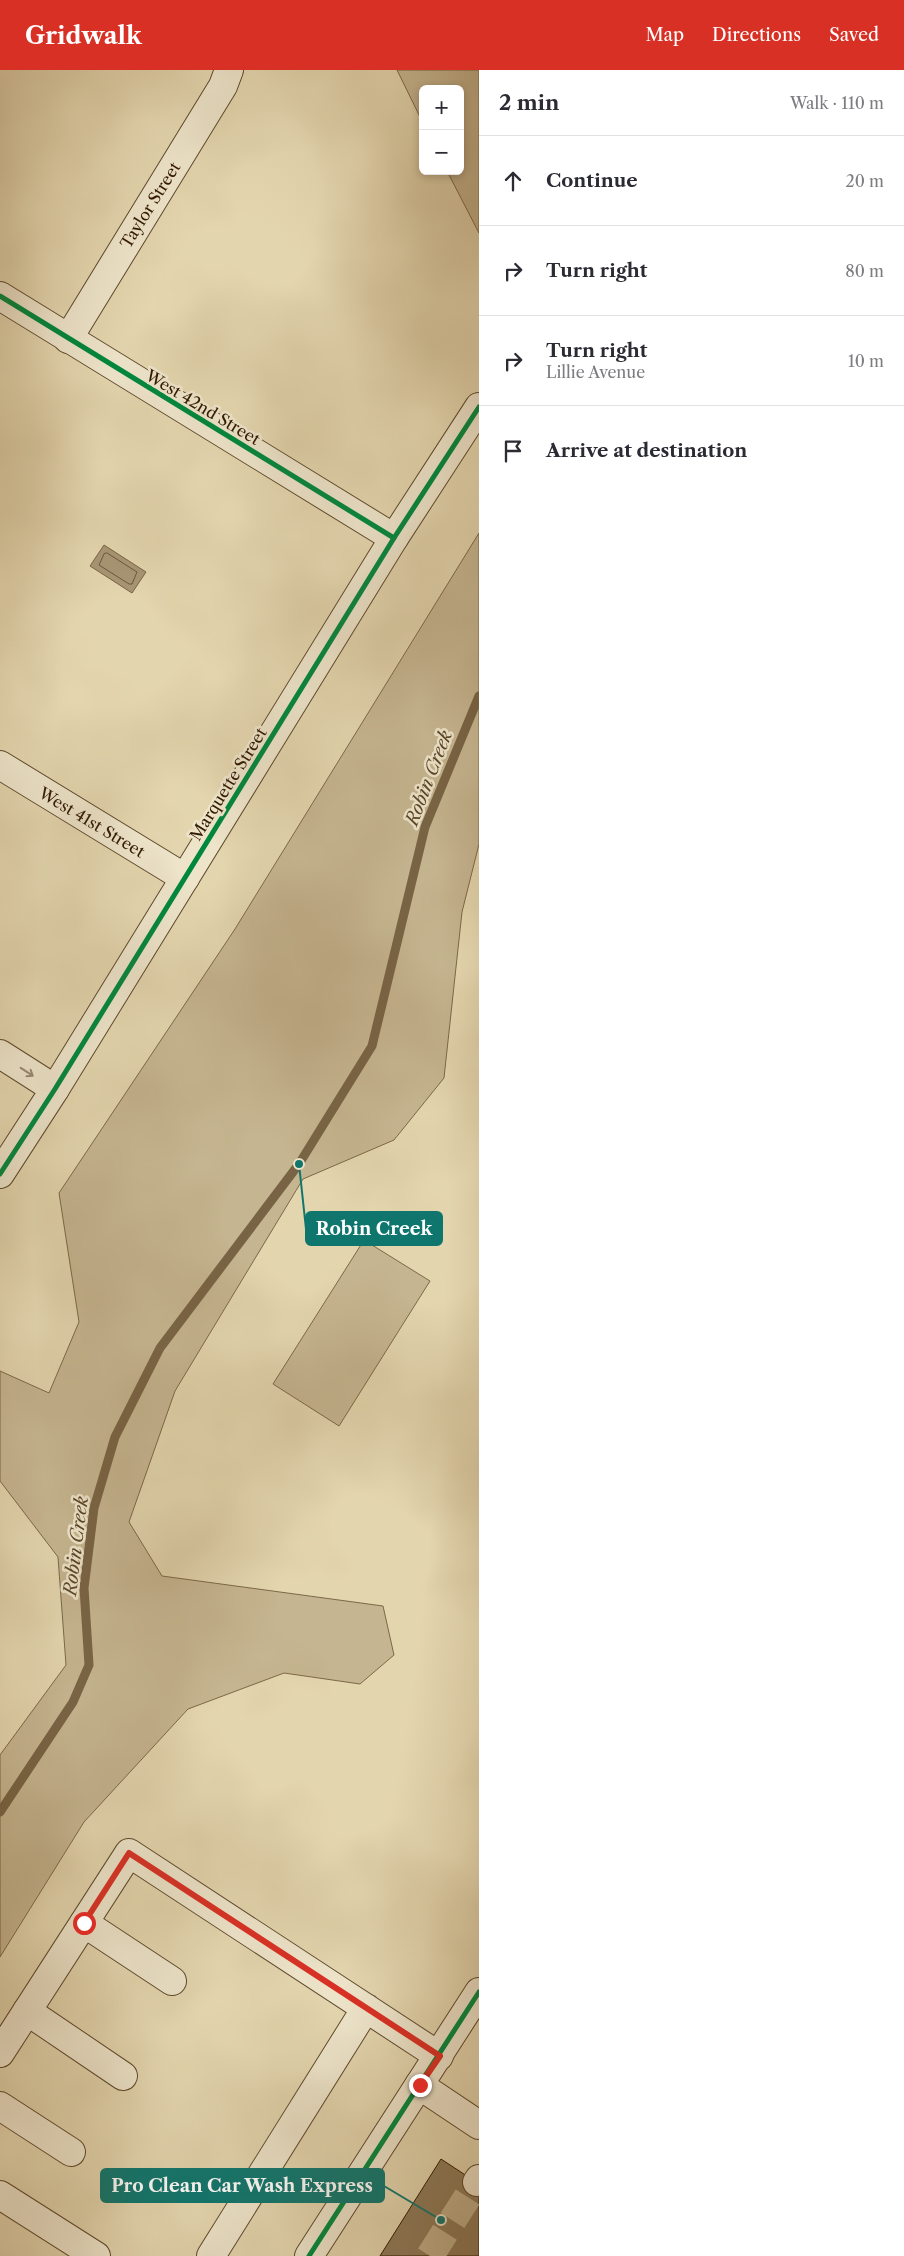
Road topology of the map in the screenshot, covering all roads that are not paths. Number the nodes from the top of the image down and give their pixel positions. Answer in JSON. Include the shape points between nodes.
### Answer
{"nodes":[{"id":1,"x":228,"y":70,"type":"edge"},
{"id":2,"x":0,"y":296,"type":"edge"},
{"id":3,"x":68,"y":339,"type":"junction"},
{"id":4,"x":479,"y":407,"type":"edge"},
{"id":5,"x":394,"y":538,"type":"junction"},
{"id":6,"x":0,"y":765,"type":"edge"},
{"id":7,"x":185,"y":878,"type":"junction"},
{"id":8,"x":0,"y":1054,"type":"edge"},
{"id":9,"x":55,"y":1090,"type":"junction"},
{"id":10,"x":0,"y":1174,"type":"edge"},
{"id":11,"x":84,"y":1923,"type":"junction"},
{"id":12,"x":172,"y":1981,"type":"dead end"},
{"id":13,"x":479,"y":1992,"type":"edge"},
{"id":14,"x":366,"y":2008,"type":"junction"},
{"id":15,"x":27,"y":2011,"type":"junction"},
{"id":16,"x":0,"y":2052,"type":"edge"},
{"id":17,"x":440,"y":2056,"type":"junction"},
{"id":18,"x":123,"y":2076,"type":"dead end"},
{"id":19,"x":420,"y":2085,"type":"junction"},
{"id":20,"x":0,"y":2106,"type":"edge"},
{"id":21,"x":479,"y":2125,"type":"edge"},
{"id":22,"x":71,"y":2152,"type":"dead end"},
{"id":23,"x":0,"y":2196,"type":"edge"},
{"id":24,"x":96,"y":2256,"type":"edge"},
{"id":25,"x":211,"y":2256,"type":"edge"},
{"id":26,"x":309,"y":2256,"type":"edge"}],
"edges":[{"from":1,"to":3,"type":"street","name":"Taylor Street","via":[[223,86]]},
{"from":2,"to":3,"type":"street","name":"West 42nd Street"},
{"from":3,"to":5,"type":"street","name":"West 42nd Street"},
{"from":4,"to":5,"type":"street","name":"Marquette Street"},
{"from":5,"to":7,"type":"street","name":"Marquette Street"},
{"from":6,"to":7,"type":"street","name":"West 41st Street"},
{"from":7,"to":9,"type":"street","name":"Marquette Street"},
{"from":8,"to":9,"type":"street","one_way":true},
{"from":9,"to":10,"type":"street","name":"Marquette Street"},
{"from":11,"to":12,"type":"street"},
{"from":11,"to":14,"type":"street","via":[[129,1853]]},
{"from":11,"to":15,"type":"street"},
{"from":13,"to":17,"type":"street"},
{"from":14,"to":17,"type":"street"},
{"from":14,"to":25,"type":"street"},
{"from":15,"to":16,"type":"street"},
{"from":15,"to":18,"type":"street"},
{"from":17,"to":19,"type":"street"},
{"from":19,"to":21,"type":"street"},
{"from":19,"to":26,"type":"street"},
{"from":20,"to":22,"type":"street"},
{"from":23,"to":24,"type":"street"}]}
